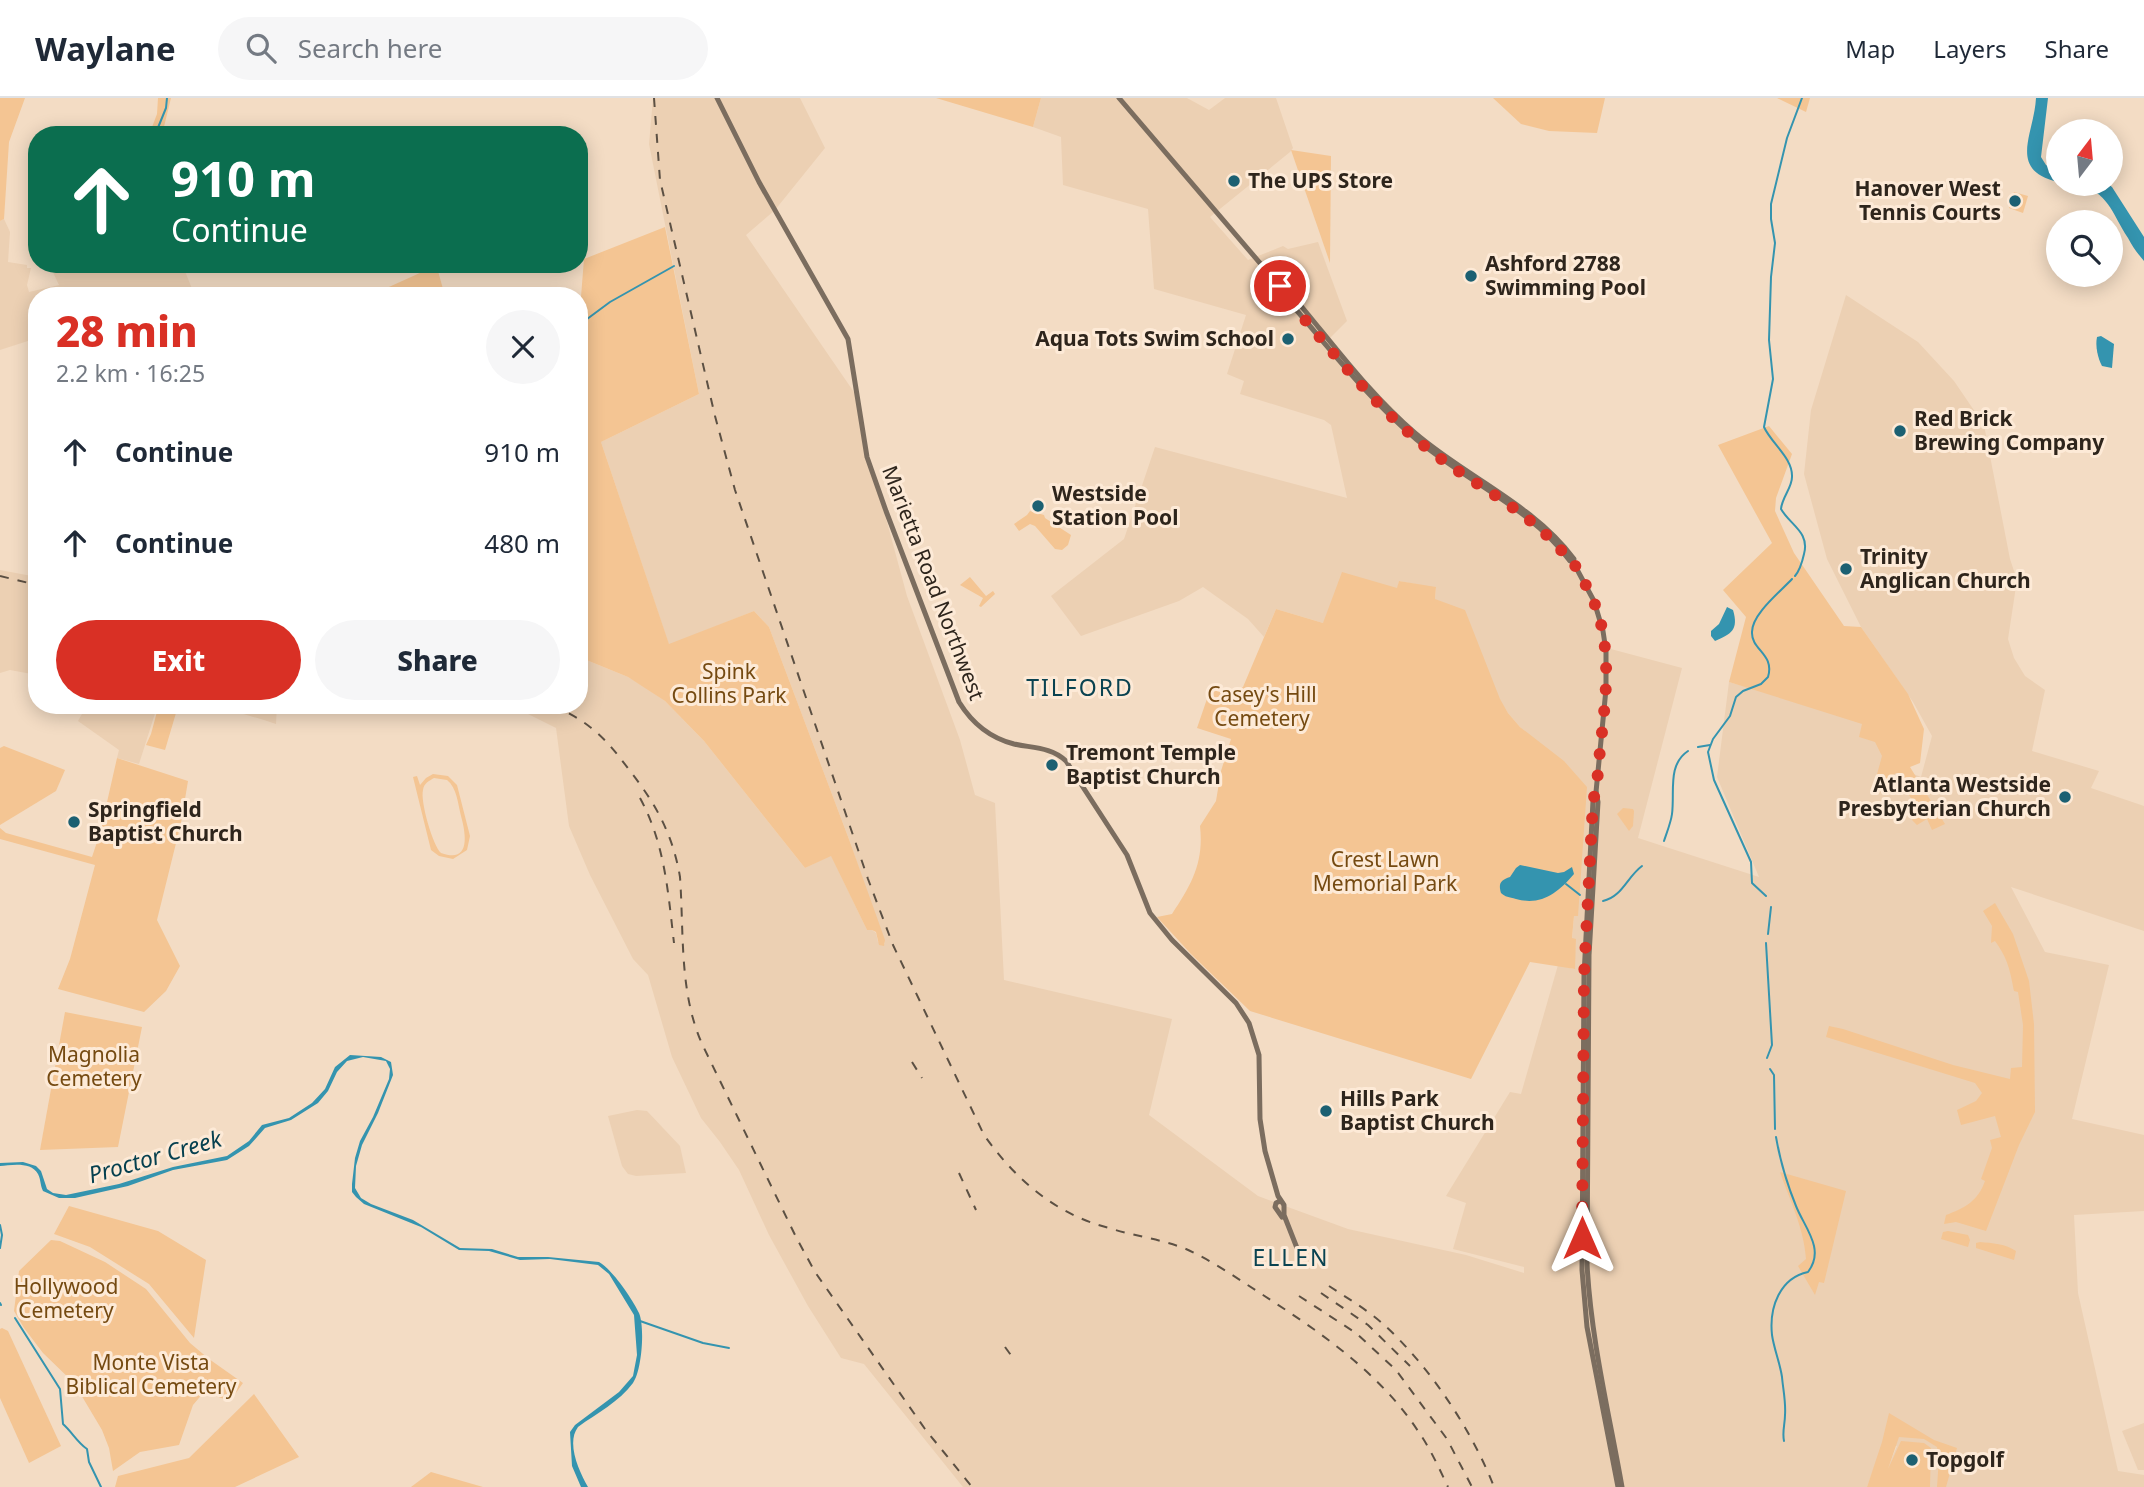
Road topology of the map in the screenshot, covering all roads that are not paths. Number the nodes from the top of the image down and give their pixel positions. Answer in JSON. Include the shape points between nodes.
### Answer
{"nodes":[{"id":1,"x":717,"y":98,"type":"edge"},
{"id":2,"x":1119,"y":98,"type":"edge"},
{"id":3,"x":1297,"y":1248,"type":"dead end"},
{"id":4,"x":1620,"y":1487,"type":"edge"}],
"edges":[{"from":1,"to":3,"type":"main road","name":"Marietta Road Northwest","via":[[848,339],[867,457],[959,702],[975,723],[995,737],[1052,751],[1066,761],[1127,855],[1150,913],[1243,1013],[1258,1055],[1265,1152],[1278,1202],[1284,1205],[1280,1210]]},
{"from":2,"to":4,"type":"main road","via":[[1397,416],[1541,524],[1573,558],[1594,601],[1606,652],[1606,688],[1589,954],[1587,1264],[1596,1349]]}]}
